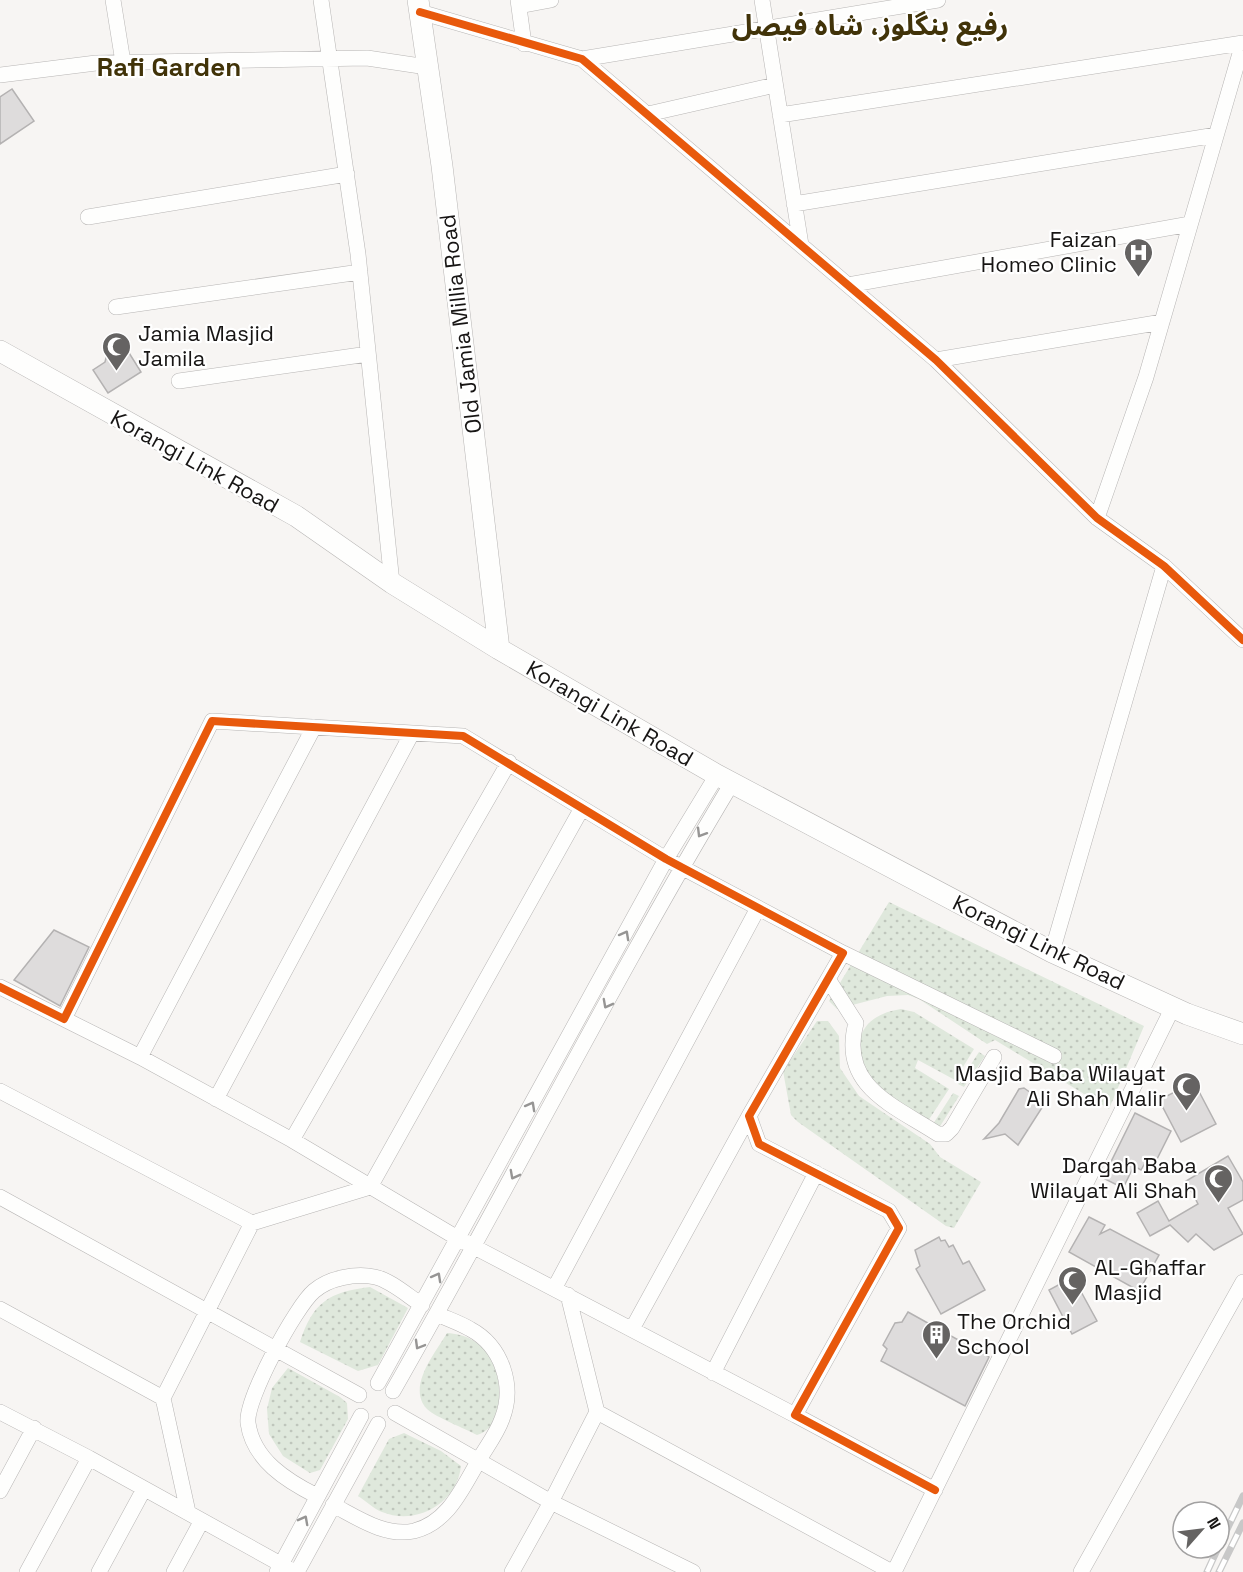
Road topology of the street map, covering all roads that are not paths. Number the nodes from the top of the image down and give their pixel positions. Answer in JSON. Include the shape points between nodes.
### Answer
{"nodes":[{"id":1,"x":113,"y":0,"type":"edge"},
{"id":2,"x":321,"y":0,"type":"edge"},
{"id":3,"x":551,"y":0,"type":"edge"},
{"id":4,"x":762,"y":0,"type":"edge"},
{"id":5,"x":938,"y":0,"type":"edge"},
{"id":6,"x":518,"y":3,"type":"edge"},
{"id":7,"x":419,"y":6,"type":"edge"},
{"id":8,"x":766,"y":27,"type":"junction"},
{"id":9,"x":1243,"y":43,"type":"edge"},
{"id":10,"x":524,"y":44,"type":"junction"},
{"id":11,"x":331,"y":59,"type":"junction"},
{"id":12,"x":582,"y":59,"type":"junction"},
{"id":13,"x":123,"y":62,"type":"junction"},
{"id":14,"x":427,"y":67,"type":"junction"},
{"id":15,"x":0,"y":75,"type":"edge"},
{"id":16,"x":776,"y":85,"type":"junction"},
{"id":17,"x":648,"y":114,"type":"junction"},
{"id":18,"x":780,"y":115,"type":"junction"},
{"id":19,"x":1216,"y":135,"type":"junction"},
{"id":20,"x":347,"y":174,"type":"junction"},
{"id":21,"x":794,"y":204,"type":"junction"},
{"id":22,"x":88,"y":217,"type":"dead end"},
{"id":23,"x":1190,"y":224,"type":"junction"},
{"id":24,"x":801,"y":245,"type":"junction"},
{"id":25,"x":360,"y":272,"type":"junction"},
{"id":26,"x":848,"y":285,"type":"junction"},
{"id":27,"x":116,"y":307,"type":"dead end"},
{"id":28,"x":1162,"y":322,"type":"junction"},
{"id":29,"x":0,"y":351,"type":"edge"},
{"id":30,"x":368,"y":354,"type":"junction"},
{"id":31,"x":936,"y":360,"type":"junction"},
{"id":32,"x":179,"y":381,"type":"dead end"},
{"id":33,"x":1097,"y":519,"type":"junction"},
{"id":34,"x":1164,"y":566,"type":"junction"},
{"id":35,"x":392,"y":583,"type":"junction"},
{"id":36,"x":1243,"y":640,"type":"edge"},
{"id":37,"x":499,"y":648,"type":"junction"},
{"id":38,"x":314,"y":727,"type":"junction"},
{"id":39,"x":411,"y":735,"type":"junction"},
{"id":40,"x":509,"y":762,"type":"junction"},
{"id":41,"x":724,"y":779,"type":"junction"},
{"id":42,"x":582,"y":808,"type":"junction"},
{"id":43,"x":666,"y":858,"type":"junction"},
{"id":44,"x":681,"y":867,"type":"junction"},
{"id":45,"x":758,"y":908,"type":"junction"},
{"id":46,"x":1052,"y":952,"type":"junction"},
{"id":47,"x":843,"y":953,"type":"junction"},
{"id":48,"x":828,"y":979,"type":"junction"},
{"id":49,"x":0,"y":987,"type":"edge"},
{"id":50,"x":1173,"y":1007,"type":"junction"},
{"id":51,"x":64,"y":1019,"type":"junction"},
{"id":52,"x":1243,"y":1034,"type":"edge"},
{"id":53,"x":1054,"y":1056,"type":"dead end"},
{"id":54,"x":140,"y":1057,"type":"junction"},
{"id":55,"x":994,"y":1057,"type":"dead end"},
{"id":56,"x":0,"y":1091,"type":"edge"},
{"id":57,"x":216,"y":1100,"type":"junction"},
{"id":58,"x":749,"y":1116,"type":"junction"},
{"id":59,"x":292,"y":1140,"type":"junction"},
{"id":60,"x":816,"y":1173,"type":"junction"},
{"id":61,"x":370,"y":1187,"type":"junction"},
{"id":62,"x":0,"y":1197,"type":"edge"},
{"id":63,"x":252,"y":1222,"type":"junction"},
{"id":64,"x":459,"y":1239,"type":"junction"},
{"id":65,"x":475,"y":1247,"type":"junction"},
{"id":66,"x":1243,"y":1282,"type":"edge"},
{"id":67,"x":555,"y":1287,"type":"junction"},
{"id":68,"x":568,"y":1294,"type":"junction"},
{"id":69,"x":422,"y":1305,"type":"junction"},
{"id":70,"x":0,"y":1309,"type":"edge"},
{"id":71,"x":206,"y":1311,"type":"junction"},
{"id":72,"x":437,"y":1314,"type":"junction"},
{"id":73,"x":632,"y":1329,"type":"junction"},
{"id":74,"x":277,"y":1349,"type":"junction"},
{"id":75,"x":713,"y":1373,"type":"junction"},
{"id":76,"x":378,"y":1383,"type":"junction"},
{"id":77,"x":393,"y":1391,"type":"junction"},
{"id":78,"x":359,"y":1395,"type":"junction"},
{"id":79,"x":163,"y":1398,"type":"junction"},
{"id":80,"x":0,"y":1412,"type":"edge"},
{"id":81,"x":597,"y":1412,"type":"junction"},
{"id":82,"x":395,"y":1413,"type":"junction"},
{"id":83,"x":795,"y":1414,"type":"junction"},
{"id":84,"x":361,"y":1416,"type":"junction"},
{"id":85,"x":378,"y":1424,"type":"junction"},
{"id":86,"x":34,"y":1428,"type":"junction"},
{"id":87,"x":89,"y":1458,"type":"junction"},
{"id":88,"x":478,"y":1460,"type":"junction"},
{"id":89,"x":144,"y":1489,"type":"junction"},
{"id":90,"x":935,"y":1490,"type":"junction"},
{"id":91,"x":0,"y":1491,"type":"edge"},
{"id":92,"x":317,"y":1496,"type":"junction"},
{"id":93,"x":552,"y":1502,"type":"junction"},
{"id":94,"x":333,"y":1506,"type":"junction"},
{"id":95,"x":188,"y":1512,"type":"junction"},
{"id":96,"x":201,"y":1522,"type":"junction"},
{"id":97,"x":279,"y":1568,"type":"edge"},
{"id":98,"x":27,"y":1572,"type":"edge"},
{"id":99,"x":99,"y":1572,"type":"edge"},
{"id":100,"x":174,"y":1572,"type":"edge"},
{"id":101,"x":296,"y":1572,"type":"edge"},
{"id":102,"x":512,"y":1572,"type":"edge"},
{"id":103,"x":693,"y":1572,"type":"edge"},
{"id":104,"x":893,"y":1572,"type":"edge"},
{"id":105,"x":1081,"y":1572,"type":"edge"}],
"edges":[{"from":1,"to":13,"type":"street"},
{"from":2,"to":11,"type":"street"},
{"from":3,"to":6,"type":"street"},
{"from":4,"to":8,"type":"street"},
{"from":5,"to":8,"type":"street"},
{"from":6,"to":10,"type":"street"},
{"from":7,"to":10,"type":"street"},
{"from":7,"to":14,"type":"main road","name":"Old Jamia Millia Road"},
{"from":8,"to":12,"type":"street"},
{"from":8,"to":16,"type":"street"},
{"from":9,"to":18,"type":"street"},
{"from":9,"to":19,"type":"street"},
{"from":10,"to":12,"type":"street"},
{"from":11,"to":13,"type":"street"},
{"from":11,"to":14,"type":"street","via":[[367,57]]},
{"from":11,"to":20,"type":"street"},
{"from":12,"to":17,"type":"street"},
{"from":13,"to":15,"type":"street"},
{"from":14,"to":37,"type":"main road","name":"Old Jamia Millia Road"},
{"from":16,"to":17,"type":"street"},
{"from":16,"to":18,"type":"street"},
{"from":17,"to":24,"type":"street"},
{"from":18,"to":21,"type":"street"},
{"from":19,"to":21,"type":"street"},
{"from":19,"to":23,"type":"street"},
{"from":20,"to":22,"type":"street"},
{"from":20,"to":25,"type":"street"},
{"from":21,"to":24,"type":"street"},
{"from":23,"to":26,"type":"street"},
{"from":23,"to":28,"type":"street"},
{"from":24,"to":26,"type":"street"},
{"from":25,"to":27,"type":"street"},
{"from":25,"to":30,"type":"street"},
{"from":26,"to":31,"type":"street"},
{"from":28,"to":31,"type":"street"},
{"from":28,"to":33,"type":"street"},
{"from":29,"to":35,"type":"main road","name":"Korangi Link Road","via":[[296,516]]},
{"from":30,"to":32,"type":"street"},
{"from":30,"to":35,"type":"street"},
{"from":31,"to":33,"type":"street"},
{"from":33,"to":34,"type":"street"},
{"from":34,"to":36,"type":"street"},
{"from":34,"to":46,"type":"street"},
{"from":35,"to":37,"type":"main road","name":"Korangi Link Road"},
{"from":37,"to":41,"type":"main road","name":"Korangi Link Road"},
{"from":38,"to":39,"type":"street"},
{"from":38,"to":51,"type":"street","via":[[212,720]]},
{"from":38,"to":54,"type":"street"},
{"from":39,"to":40,"type":"street","via":[[463,736]]},
{"from":39,"to":57,"type":"street"},
{"from":40,"to":42,"type":"street"},
{"from":40,"to":59,"type":"street"},
{"from":41,"to":43,"type":"street"},
{"from":41,"to":44,"type":"street","one_way":true},
{"from":41,"to":46,"type":"main road","name":"Korangi Link Road"},
{"from":42,"to":43,"type":"street"},
{"from":42,"to":61,"type":"street"},
{"from":43,"to":44,"type":"street"},
{"from":64,"to":43,"type":"street","one_way":true},
{"from":44,"to":45,"type":"street"},
{"from":44,"to":65,"type":"street","one_way":true},
{"from":45,"to":47,"type":"street"},
{"from":45,"to":67,"type":"street"},
{"from":46,"to":50,"type":"main road","name":"Korangi Link Road"},
{"from":47,"to":48,"type":"street"},
{"from":47,"to":53,"type":"street"},
{"from":48,"to":55,"type":"street","via":[[856,1023],[850,1044],[857,1074],[877,1095],[938,1134],[946,1134],[952,1128]]},
{"from":48,"to":58,"type":"street"},
{"from":49,"to":51,"type":"street"},
{"from":50,"to":52,"type":"main road","name":"Korangi Link Road"},
{"from":50,"to":90,"type":"street"},
{"from":51,"to":54,"type":"street"},
{"from":54,"to":57,"type":"street"},
{"from":56,"to":63,"type":"street"},
{"from":57,"to":59,"type":"street"},
{"from":58,"to":60,"type":"street","via":[[759,1144]]},
{"from":58,"to":73,"type":"street"},
{"from":59,"to":61,"type":"street"},
{"from":60,"to":75,"type":"street"},
{"from":60,"to":83,"type":"street","via":[[889,1211],[899,1228]]},
{"from":61,"to":63,"type":"street"},
{"from":61,"to":64,"type":"street"},
{"from":62,"to":71,"type":"street"},
{"from":63,"to":71,"type":"street"},
{"from":64,"to":65,"type":"street"},
{"from":69,"to":64,"type":"street","one_way":true},
{"from":65,"to":67,"type":"street"},
{"from":65,"to":72,"type":"street"},
{"from":66,"to":105,"type":"street"},
{"from":67,"to":68,"type":"street"},
{"from":68,"to":73,"type":"street"},
{"from":68,"to":81,"type":"street"},
{"from":69,"to":74,"type":"street","via":[[376,1277],[331,1281],[314,1291],[303,1304]]},
{"from":69,"to":76,"type":"street"},
{"from":70,"to":79,"type":"street"},
{"from":71,"to":74,"type":"street"},
{"from":71,"to":79,"type":"street"},
{"from":72,"to":77,"type":"street","one_way":true},
{"from":72,"to":88,"type":"street","via":[[478,1335],[491,1347],[506,1373],[508,1397],[502,1420]]},
{"from":73,"to":75,"type":"street"},
{"from":74,"to":78,"type":"street"},
{"from":74,"to":92,"type":"street","via":[[253,1395],[248,1422],[254,1444],[266,1462],[293,1484]]},
{"from":75,"to":83,"type":"street"},
{"from":76,"to":77,"type":"street"},
{"from":76,"to":78,"type":"street","via":[[363,1388]]},
{"from":77,"to":82,"type":"street"},
{"from":78,"to":84,"type":"street","via":[[357,1409]]},
{"from":79,"to":95,"type":"street"},
{"from":80,"to":86,"type":"street"},
{"from":81,"to":93,"type":"street"},
{"from":81,"to":104,"type":"street"},
{"from":82,"to":85,"type":"street"},
{"from":82,"to":88,"type":"street"},
{"from":83,"to":90,"type":"street"},
{"from":84,"to":85,"type":"street"},
{"from":84,"to":92,"type":"street"},
{"from":85,"to":94,"type":"street"},
{"from":86,"to":87,"type":"street"},
{"from":86,"to":91,"type":"street"},
{"from":87,"to":89,"type":"street"},
{"from":87,"to":98,"type":"street"},
{"from":88,"to":93,"type":"street"},
{"from":88,"to":94,"type":"street","via":[[456,1501],[441,1517],[416,1530],[393,1533]]},
{"from":89,"to":95,"type":"street"},
{"from":89,"to":99,"type":"street"},
{"from":90,"to":104,"type":"street"},
{"from":97,"to":92,"type":"street","one_way":true},
{"from":93,"to":102,"type":"street"},
{"from":93,"to":103,"type":"street"},
{"from":94,"to":101,"type":"street"},
{"from":95,"to":96,"type":"street"},
{"from":96,"to":97,"type":"street"},
{"from":96,"to":100,"type":"street"},
{"from":97,"to":101,"type":"street"}]}
